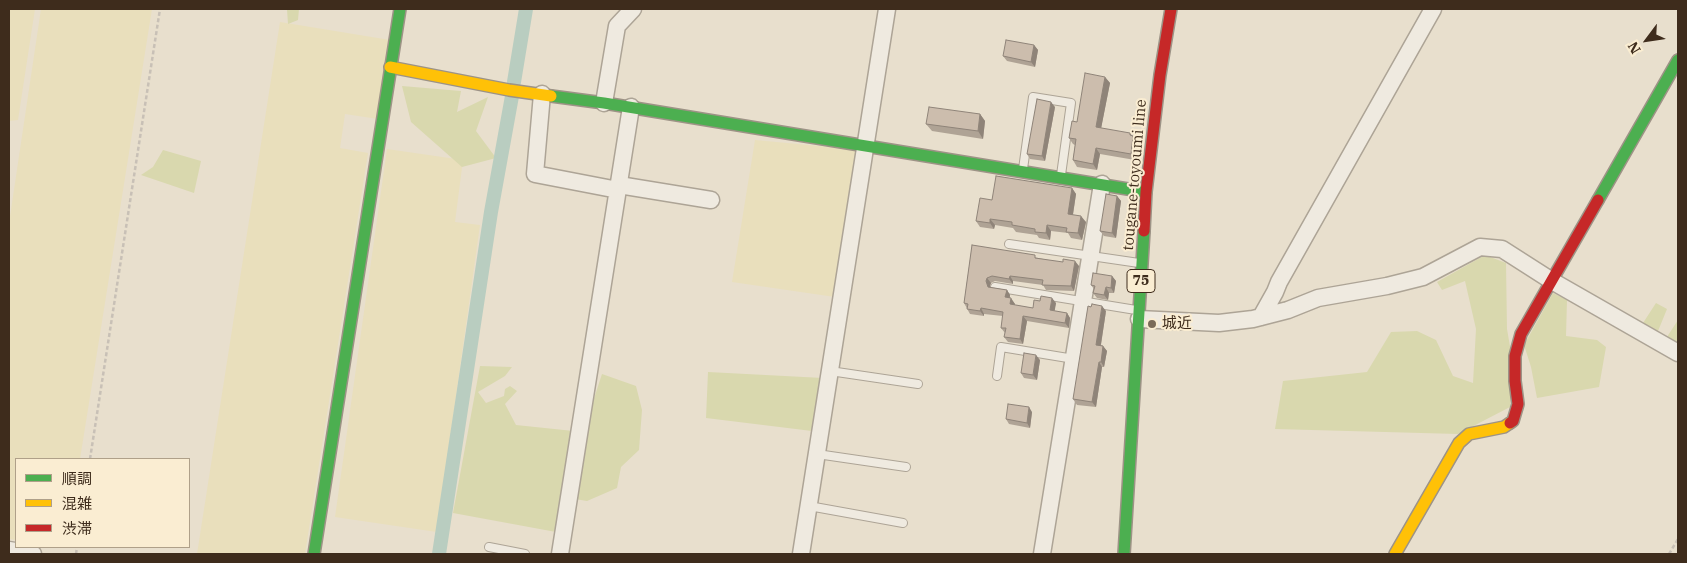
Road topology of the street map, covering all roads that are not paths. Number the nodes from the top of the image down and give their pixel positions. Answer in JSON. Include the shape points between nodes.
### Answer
{"nodes":[{"id":1,"x":400,"y":9,"type":"edge"},
{"id":2,"x":633,"y":9,"type":"edge"},
{"id":3,"x":887,"y":9,"type":"edge"},
{"id":4,"x":1171,"y":9,"type":"edge"},
{"id":5,"x":1433,"y":9,"type":"edge"},
{"id":6,"x":1678,"y":60,"type":"edge"},
{"id":7,"x":390,"y":68,"type":"junction"},
{"id":8,"x":542,"y":94,"type":"junction"},
{"id":9,"x":604,"y":103,"type":"junction"},
{"id":10,"x":631,"y":107,"type":"junction"},
{"id":11,"x":865,"y":146,"type":"junction"},
{"id":12,"x":1022,"y":171,"type":"junction"},
{"id":13,"x":1060,"y":177,"type":"junction"},
{"id":14,"x":1102,"y":184,"type":"junction"},
{"id":15,"x":618,"y":188,"type":"junction"},
{"id":16,"x":1146,"y":192,"type":"junction"},
{"id":17,"x":711,"y":200,"type":"dead end"},
{"id":18,"x":1009,"y":244,"type":"dead end"},
{"id":19,"x":1091,"y":256,"type":"junction"},
{"id":20,"x":1142,"y":263,"type":"junction"},
{"id":21,"x":1552,"y":281,"type":"junction"},
{"id":22,"x":995,"y":287,"type":"edge"},
{"id":23,"x":1083,"y":301,"type":"junction"},
{"id":24,"x":1139,"y":315,"type":"junction"},
{"id":25,"x":1261,"y":317,"type":"junction"},
{"id":26,"x":1678,"y":353,"type":"edge"},
{"id":27,"x":1074,"y":359,"type":"junction"},
{"id":28,"x":830,"y":371,"type":"junction"},
{"id":29,"x":996,"y":376,"type":"dead end"},
{"id":30,"x":918,"y":384,"type":"dead end"},
{"id":31,"x":817,"y":454,"type":"junction"},
{"id":32,"x":906,"y":467,"type":"dead end"},
{"id":33,"x":809,"y":506,"type":"junction"},
{"id":34,"x":903,"y":522,"type":"dead end"},
{"id":35,"x":489,"y":547,"type":"dead end"},
{"id":36,"x":9,"y":550,"type":"edge"},
{"id":37,"x":33,"y":554,"type":"edge"},
{"id":38,"x":314,"y":554,"type":"edge"},
{"id":39,"x":525,"y":554,"type":"edge"},
{"id":40,"x":560,"y":554,"type":"edge"},
{"id":41,"x":801,"y":554,"type":"edge"},
{"id":42,"x":1042,"y":554,"type":"edge"},
{"id":43,"x":1124,"y":554,"type":"edge"},
{"id":44,"x":1395,"y":554,"type":"edge"}],
"edges":[{"from":1,"to":7,"type":"street"},
{"from":2,"to":9,"type":"street","via":[[617,26]]},
{"from":3,"to":11,"type":"street"},
{"from":4,"to":16,"type":"street","name":"tougane-toyoumi line","number":"75"},
{"from":5,"to":25,"type":"street"},
{"from":6,"to":21,"type":"street"},
{"from":7,"to":8,"type":"street"},
{"from":7,"to":38,"type":"street"},
{"from":8,"to":9,"type":"street"},
{"from":8,"to":15,"type":"street","via":[[534,174]]},
{"from":9,"to":10,"type":"street"},
{"from":10,"to":11,"type":"street"},
{"from":10,"to":15,"type":"street"},
{"from":11,"to":12,"type":"street"},
{"from":11,"to":28,"type":"street"},
{"from":12,"to":13,"type":"street"},
{"from":12,"to":13,"type":"lane","via":[[1033,97],[1071,103]]},
{"from":13,"to":14,"type":"street"},
{"from":14,"to":16,"type":"street"},
{"from":14,"to":19,"type":"street"},
{"from":15,"to":17,"type":"street"},
{"from":15,"to":40,"type":"street"},
{"from":16,"to":20,"type":"street","name":"tougane-toyoumi line","number":"75"},
{"from":18,"to":19,"type":"lane"},
{"from":19,"to":20,"type":"lane"},
{"from":19,"to":23,"type":"street"},
{"from":20,"to":24,"type":"street","name":"tougane-toyoumi line","number":"75"},
{"from":21,"to":25,"type":"street","via":[[1502,249],[1480,247],[1423,277],[1318,298]]},
{"from":21,"to":26,"type":"street"},
{"from":21,"to":44,"type":"street","via":[[1521,334],[1516,356],[1518,404],[1513,421],[1504,427],[1469,434],[1459,443]]},
{"from":22,"to":23,"type":"lane"},
{"from":23,"to":24,"type":"lane"},
{"from":23,"to":27,"type":"street"},
{"from":24,"to":25,"type":"street","via":[[1219,323]]},
{"from":24,"to":43,"type":"street","name":"tougane-toyoumi line","number":"75"},
{"from":27,"to":29,"type":"lane","via":[[1001,347]]},
{"from":27,"to":42,"type":"street"},
{"from":28,"to":30,"type":"lane"},
{"from":28,"to":31,"type":"street"},
{"from":31,"to":32,"type":"lane"},
{"from":31,"to":33,"type":"street"},
{"from":33,"to":34,"type":"lane"},
{"from":33,"to":41,"type":"street"},
{"from":35,"to":39,"type":"lane"},
{"from":36,"to":37,"type":"street"}]}
